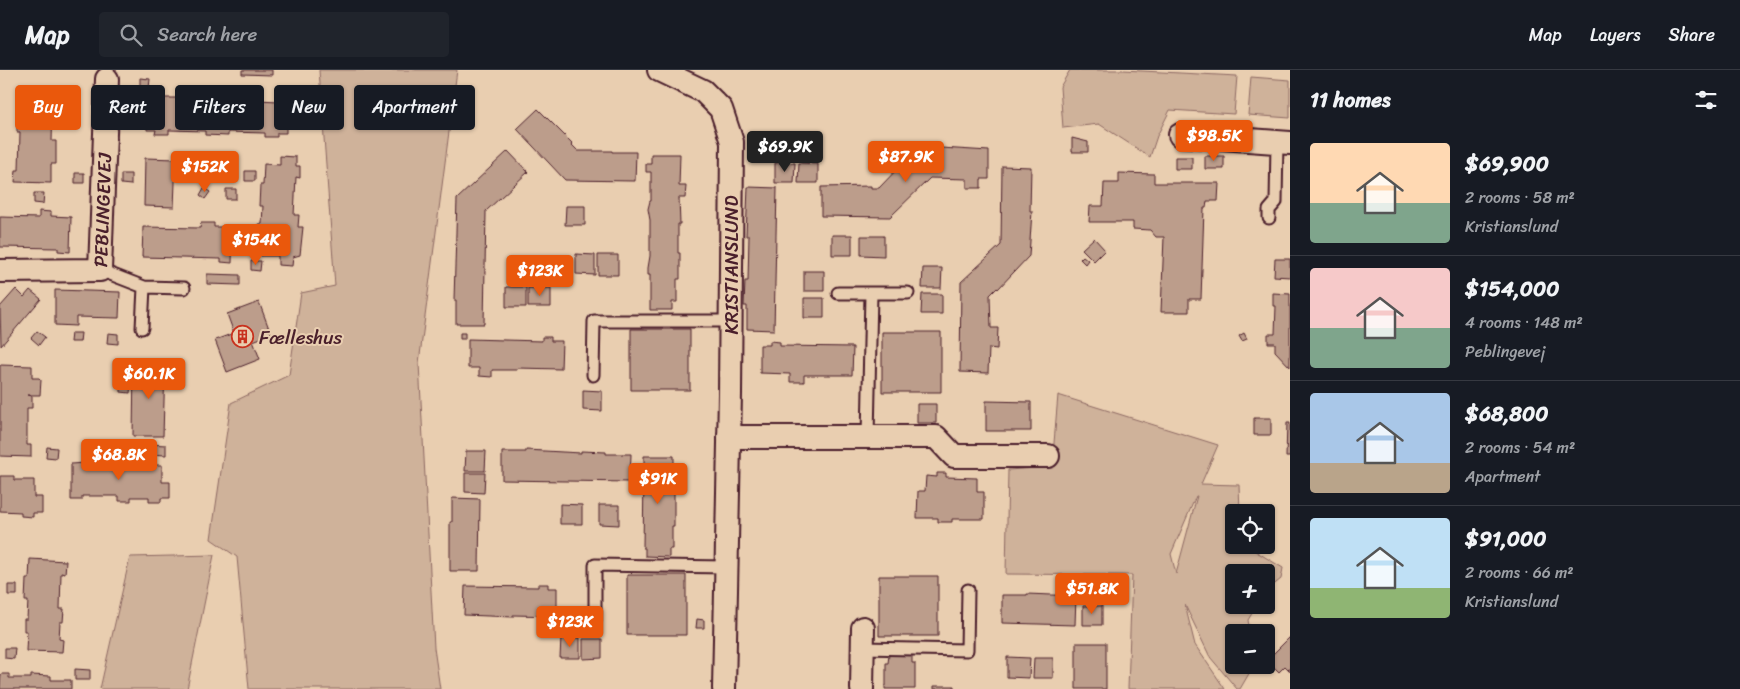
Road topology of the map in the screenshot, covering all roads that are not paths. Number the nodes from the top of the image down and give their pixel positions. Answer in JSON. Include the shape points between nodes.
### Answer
{"nodes":[{"id":1,"x":659,"y":70,"type":"edge"},
{"id":2,"x":107,"y":79,"type":"dead end"},
{"id":3,"x":1180,"y":135,"type":"dead end"},
{"id":4,"x":1283,"y":143,"type":"edge"},
{"id":5,"x":1269,"y":218,"type":"dead end"},
{"id":6,"x":100,"y":270,"type":"junction"},
{"id":7,"x":0,"y":271,"type":"edge"},
{"id":8,"x":144,"y":287,"type":"junction"},
{"id":9,"x":184,"y":288,"type":"dead end"},
{"id":10,"x":838,"y":293,"type":"dead end"},
{"id":11,"x":871,"y":293,"type":"junction"},
{"id":12,"x":908,"y":293,"type":"dead end"},
{"id":13,"x":731,"y":321,"type":"junction"},
{"id":14,"x":142,"y":328,"type":"dead end"},
{"id":15,"x":593,"y":375,"type":"dead end"},
{"id":16,"x":729,"y":437,"type":"junction"},
{"id":17,"x":868,"y":437,"type":"junction"},
{"id":18,"x":1048,"y":456,"type":"dead end"},
{"id":19,"x":726,"y":567,"type":"junction"},
{"id":20,"x":968,"y":590,"type":"dead end"},
{"id":21,"x":595,"y":621,"type":"dead end"},
{"id":22,"x":862,"y":638,"type":"joint"},
{"id":23,"x":724,"y":689,"type":"edge"},
{"id":24,"x":862,"y":689,"type":"edge"}],
"edges":[{"from":1,"to":13,"type":"street","name":"KRISTIANSLUND","via":[[703,91],[721,109],[732,142]]},
{"from":2,"to":6,"type":"street","name":"PEBLINGEVEJ"},
{"from":3,"to":4,"type":"street"},
{"from":4,"to":5,"type":"lane","via":[[1276,202],[1269,210]]},
{"from":6,"to":7,"type":"street","name":"PEBLINGEVEJ"},
{"from":6,"to":8,"type":"lane"},
{"from":8,"to":9,"type":"lane"},
{"from":8,"to":14,"type":"lane"},
{"from":10,"to":11,"type":"lane"},
{"from":11,"to":12,"type":"lane"},
{"from":11,"to":17,"type":"lane"},
{"from":13,"to":15,"type":"lane","via":[[594,321]]},
{"from":13,"to":16,"type":"street","name":"KRISTIANSLUND"},
{"from":16,"to":17,"type":"street"},
{"from":16,"to":19,"type":"street","name":"KRISTIANSLUND"},
{"from":17,"to":18,"type":"street","via":[[936,437],[954,456]]},
{"from":19,"to":21,"type":"lane","via":[[595,565]]},
{"from":19,"to":23,"type":"street","name":"KRISTIANSLUND"},
{"from":20,"to":22,"type":"lane","via":[[967,650]]},
{"from":22,"to":24,"type":"street"}]}
